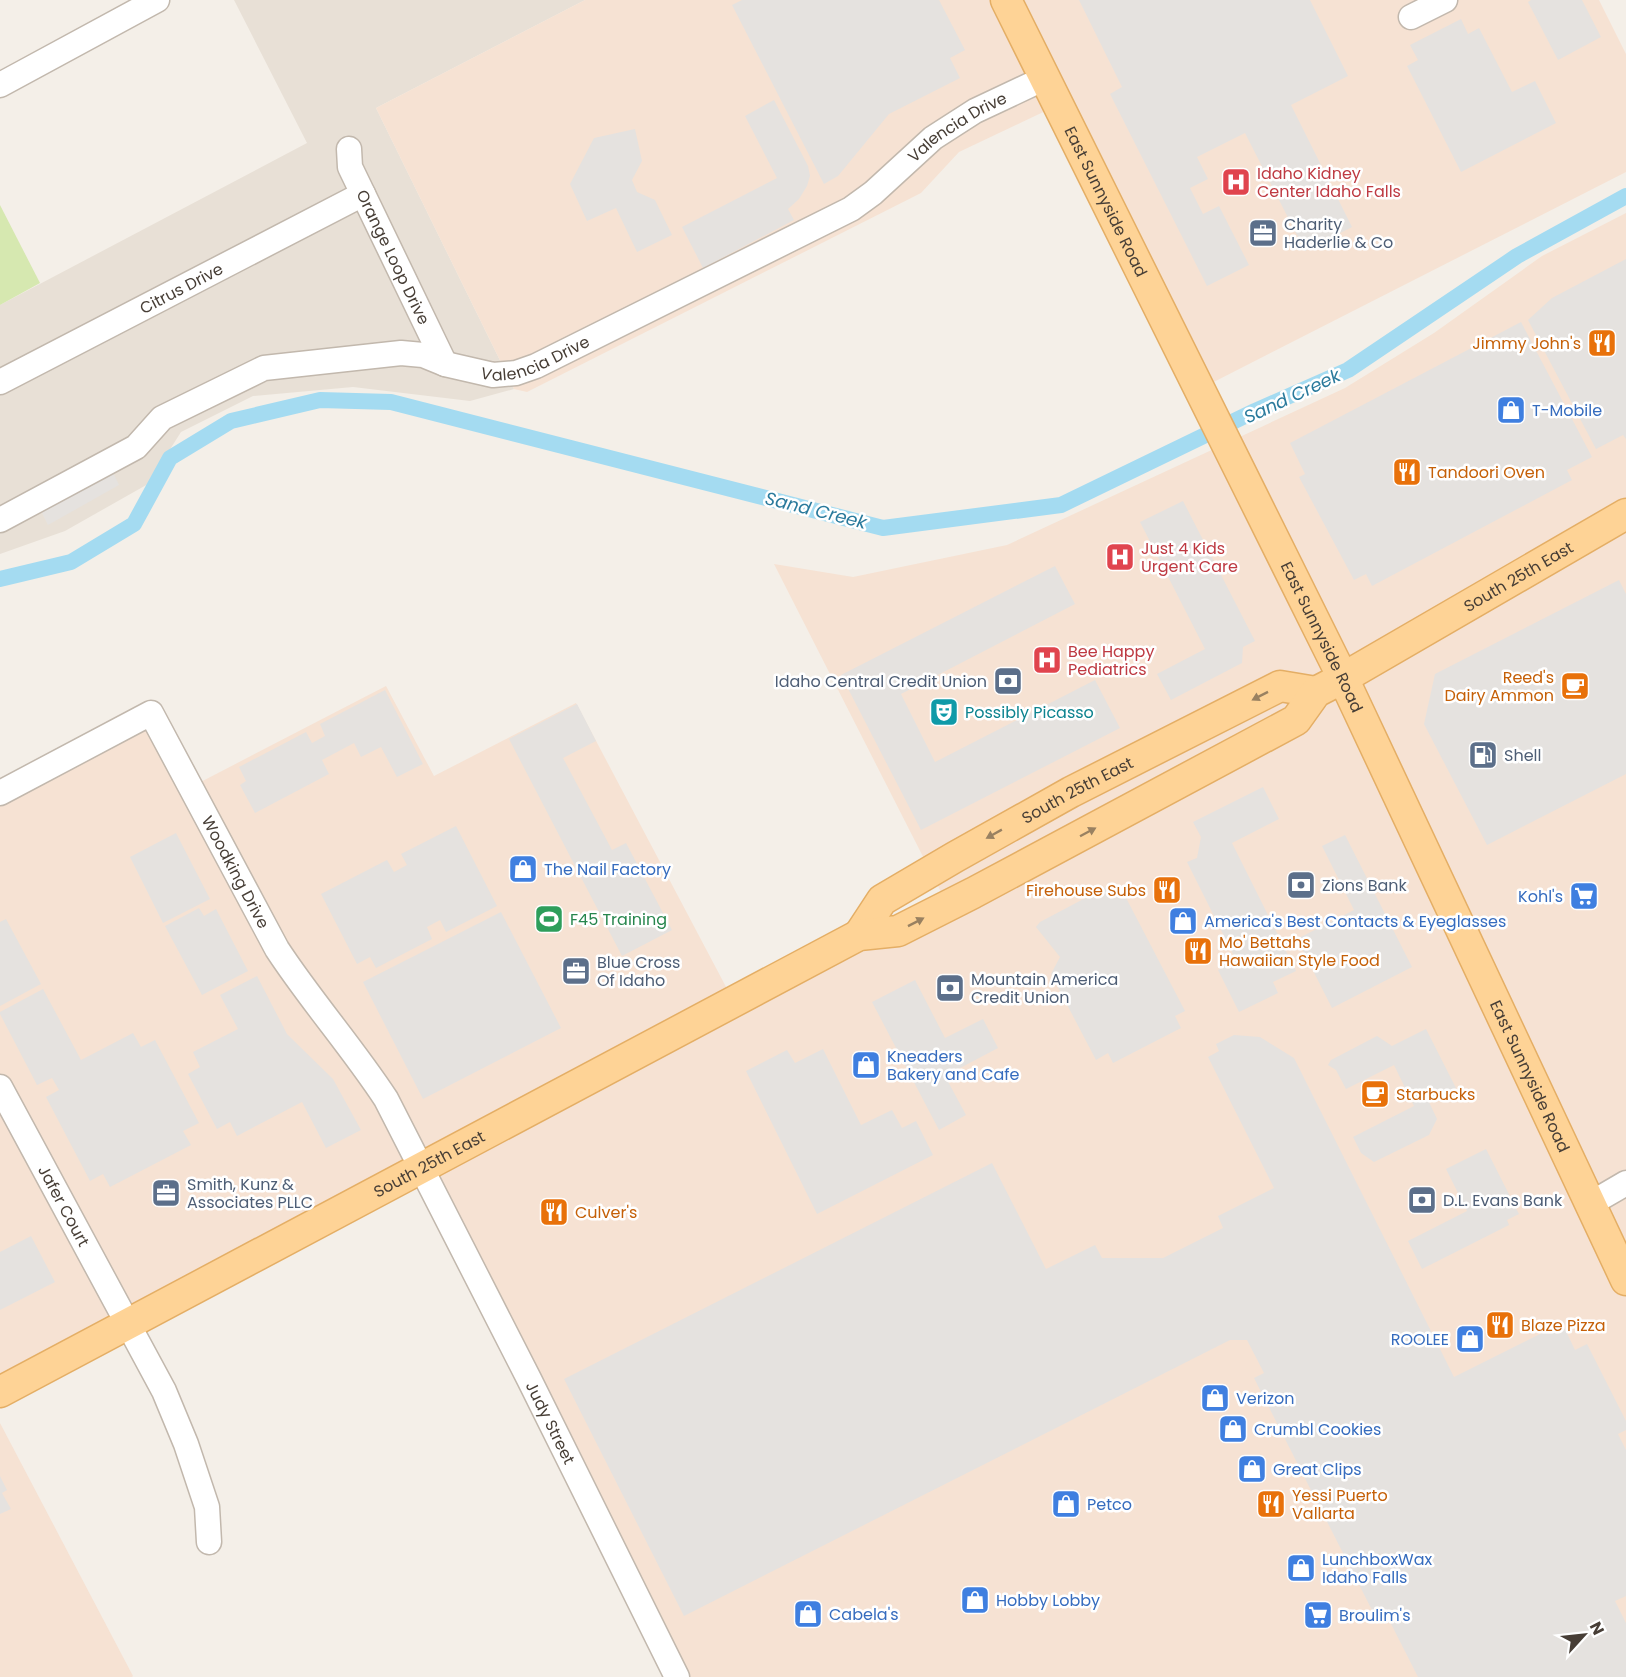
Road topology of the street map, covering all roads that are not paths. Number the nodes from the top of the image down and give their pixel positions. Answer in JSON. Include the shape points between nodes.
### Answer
{"nodes":[{"id":1,"x":157,"y":0,"type":"edge"},
{"id":2,"x":1006,"y":0,"type":"edge"},
{"id":3,"x":1445,"y":0,"type":"edge"},
{"id":4,"x":1411,"y":17,"type":"dead end"},
{"id":5,"x":1044,"y":78,"type":"junction"},
{"id":6,"x":0,"y":85,"type":"edge"},
{"id":7,"x":349,"y":149,"type":"dead end"},
{"id":8,"x":363,"y":194,"type":"junction"},
{"id":9,"x":445,"y":364,"type":"junction"},
{"id":10,"x":0,"y":382,"type":"edge"},
{"id":11,"x":1626,"y":514,"type":"edge"},
{"id":12,"x":0,"y":520,"type":"edge"},
{"id":13,"x":1344,"y":678,"type":"junction"},
{"id":14,"x":1316,"y":692,"type":"junction"},
{"id":15,"x":0,"y":793,"type":"edge"},
{"id":16,"x":860,"y":935,"type":"junction"},
{"id":17,"x":0,"y":1087,"type":"edge"},
{"id":18,"x":421,"y":1168,"type":"junction"},
{"id":19,"x":1626,"y":1183,"type":"edge"},
{"id":20,"x":1590,"y":1204,"type":"junction"},
{"id":21,"x":1626,"y":1280,"type":"edge"},
{"id":22,"x":126,"y":1325,"type":"junction"},
{"id":23,"x":0,"y":1392,"type":"edge"},
{"id":24,"x":209,"y":1542,"type":"dead end"},
{"id":25,"x":677,"y":1677,"type":"edge"}],
"edges":[{"from":1,"to":6,"type":"street"},
{"from":2,"to":5,"type":"main road","name":"East Sunnyside Road"},
{"from":3,"to":4,"type":"street"},
{"from":5,"to":9,"type":"street","name":"Valencia Drive","via":[[975,111],[933,138],[851,209],[537,366],[493,375]]},
{"from":5,"to":13,"type":"main road","name":"East Sunnyside Road"},
{"from":7,"to":8,"type":"street","name":"Orange Loop Drive","via":[[350,167]]},
{"from":8,"to":9,"type":"street","name":"Orange Loop Drive"},
{"from":8,"to":10,"type":"street","name":"Citrus Drive"},
{"from":9,"to":12,"type":"street","name":"Valencia Drive","via":[[400,353],[264,368],[162,418],[136,447]]},
{"from":11,"to":13,"type":"main road","name":"South 25th East"},
{"from":13,"to":14,"type":"main road","name":"South 25th East"},
{"from":13,"to":20,"type":"main road","name":"East Sunnyside Road"},
{"from":16,"to":14,"type":"main road","name":"South 25th East","one_way":true,"via":[[898,931],[1004,877],[1296,720]]},
{"from":14,"to":16,"type":"main road","name":"South 25th East","one_way":true,"via":[[1280,686],[1071,792],[882,900]]},
{"from":15,"to":18,"type":"street","name":"Woodking Drive","via":[[152,713],[278,949],[386,1099]]},
{"from":16,"to":18,"type":"main road","name":"South 25th East"},
{"from":17,"to":22,"type":"street","name":"Jafer Court"},
{"from":18,"to":22,"type":"main road","name":"South 25th East"},
{"from":18,"to":25,"type":"street","name":"Judy Street"},
{"from":19,"to":20,"type":"street"},
{"from":20,"to":21,"type":"main road","name":"East Sunnyside Road"},
{"from":22,"to":23,"type":"main road","name":"South 25th East"},
{"from":22,"to":24,"type":"street","name":"Jafer Court","via":[[164,1391],[186,1444],[207,1507]]}]}
